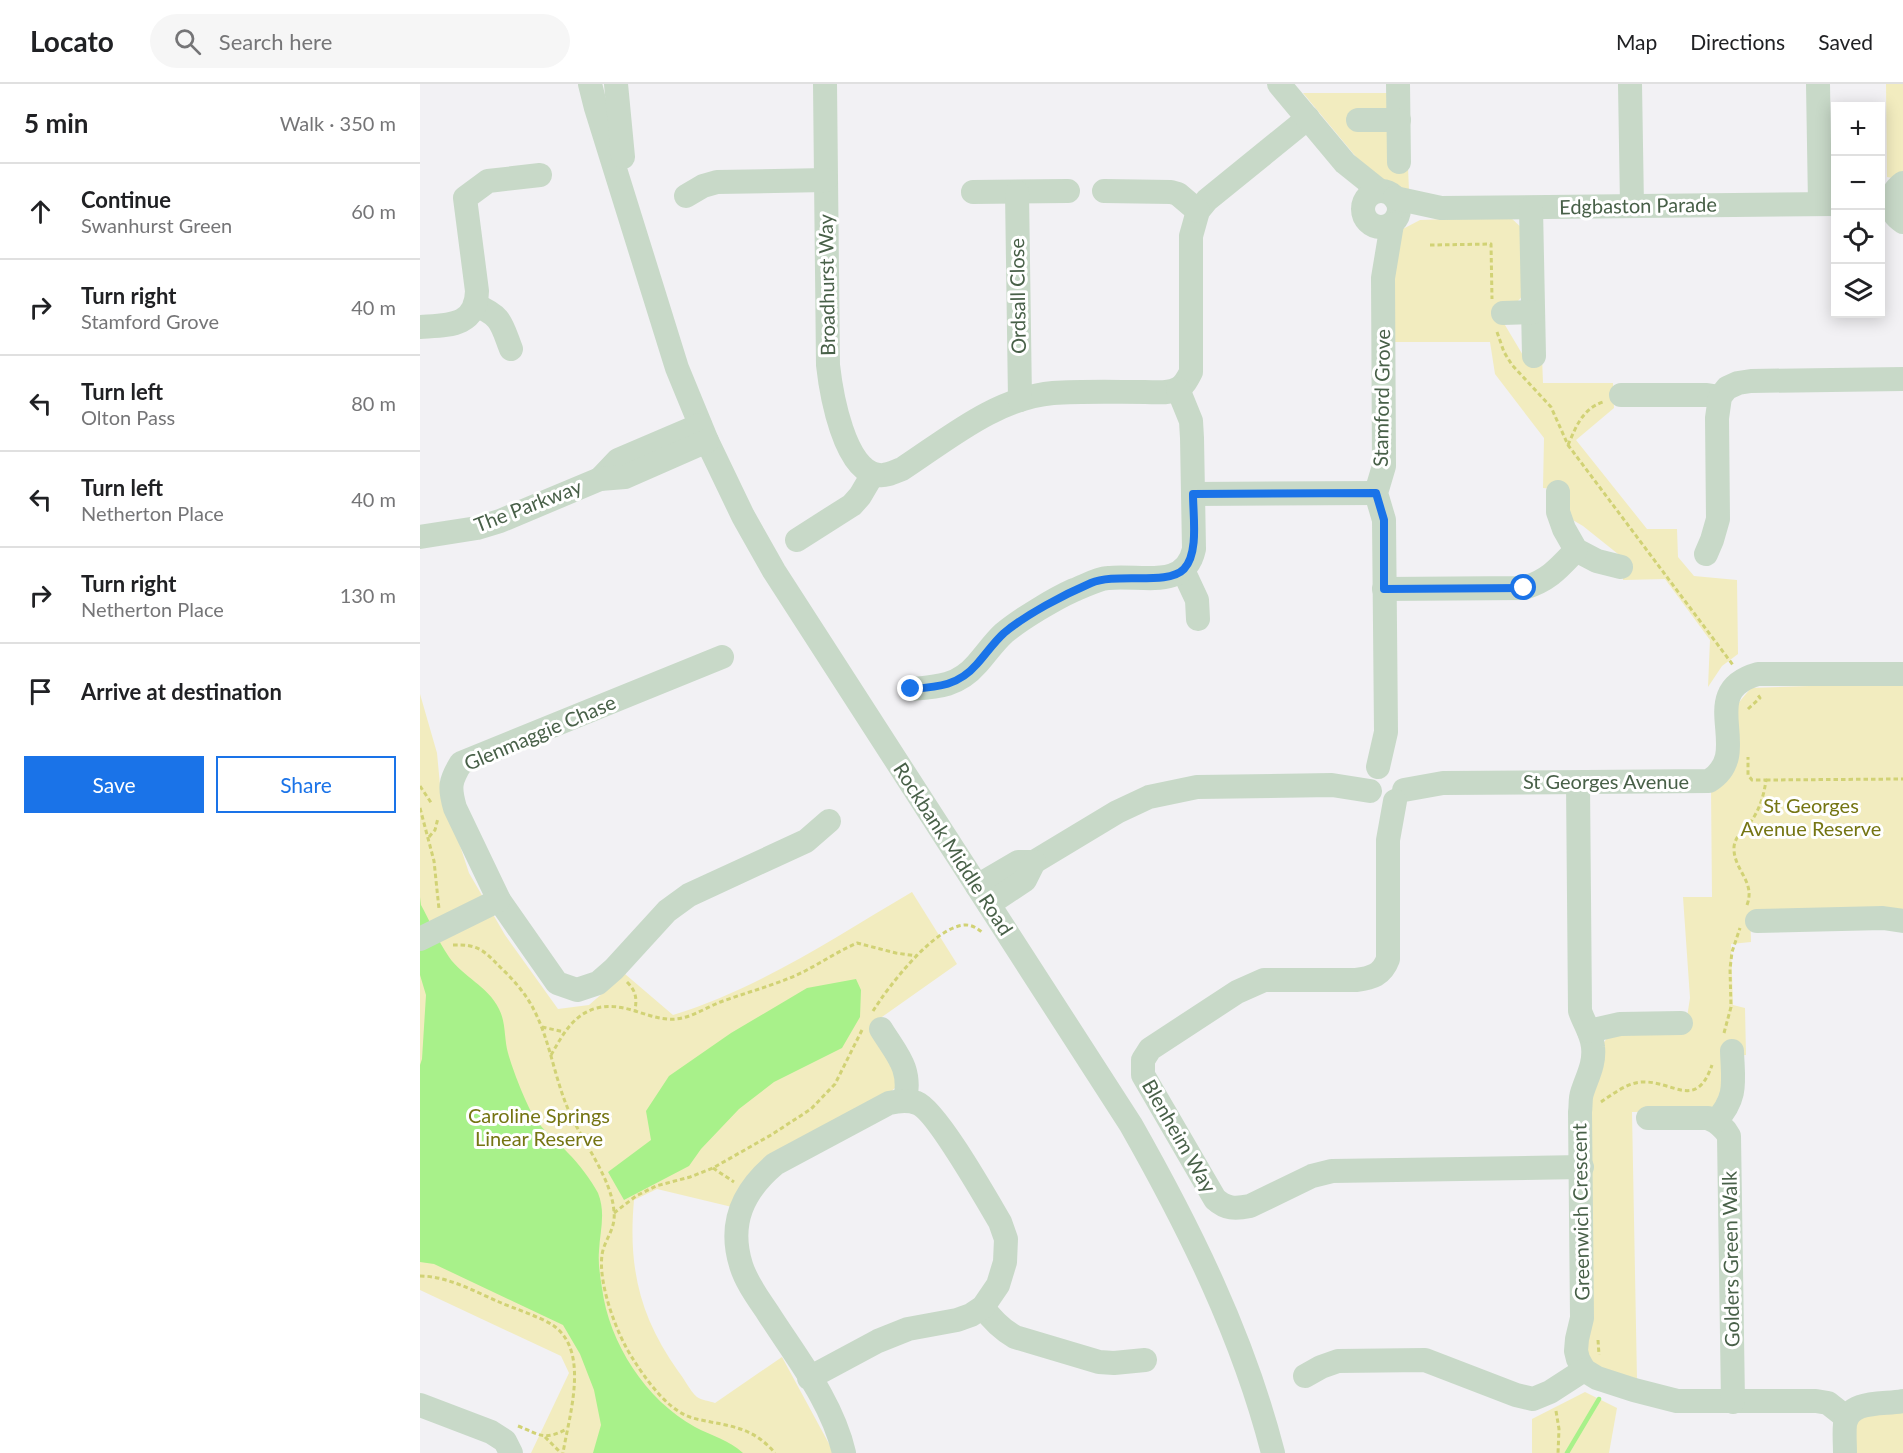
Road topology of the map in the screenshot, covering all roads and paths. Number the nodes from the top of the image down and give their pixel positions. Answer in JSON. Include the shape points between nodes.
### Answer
{"nodes":[{"id":1,"x":591,"y":84,"type":"edge"},
{"id":2,"x":616,"y":84,"type":"edge"},
{"id":3,"x":825,"y":84,"type":"edge"},
{"id":4,"x":1279,"y":84,"type":"edge"},
{"id":5,"x":1398,"y":84,"type":"edge"},
{"id":6,"x":1630,"y":84,"type":"edge"},
{"id":7,"x":1818,"y":84,"type":"edge"},
{"id":8,"x":1308,"y":118,"type":"junction"},
{"id":9,"x":1358,"y":120,"type":"dead end"},
{"id":10,"x":1399,"y":120,"type":"junction"},
{"id":11,"x":1399,"y":162,"type":"dead end"},
{"id":12,"x":540,"y":175,"type":"dead end"},
{"id":13,"x":826,"y":180,"type":"junction"},
{"id":14,"x":1068,"y":191,"type":"dead end"},
{"id":15,"x":1104,"y":191,"type":"dead end"},
{"id":16,"x":973,"y":192,"type":"dead end"},
{"id":17,"x":1017,"y":192,"type":"junction"},
{"id":18,"x":686,"y":196,"type":"dead end"},
{"id":19,"x":1828,"y":204,"type":"edge"},
{"id":20,"x":1632,"y":207,"type":"junction"},
{"id":21,"x":1531,"y":208,"type":"junction"},
{"id":22,"x":1383,"y":210,"type":"junction"},
{"id":23,"x":1198,"y":211,"type":"junction"},
{"id":24,"x":638,"y":242,"type":"junction"},
{"id":25,"x":1430,"y":245,"type":"dead end"},
{"id":26,"x":476,"y":305,"type":"junction"},
{"id":27,"x":1533,"y":312,"type":"junction"},
{"id":28,"x":1497,"y":313,"type":"junction"},
{"id":29,"x":420,"y":327,"type":"edge"},
{"id":30,"x":511,"y":349,"type":"dead end"},
{"id":31,"x":1534,"y":356,"type":"dead end"},
{"id":32,"x":1903,"y":379,"type":"edge"},
{"id":33,"x":1178,"y":389,"type":"junction"},
{"id":34,"x":1621,"y":395,"type":"joint"},
{"id":35,"x":1720,"y":397,"type":"junction"},
{"id":36,"x":1020,"y":400,"type":"junction"},
{"id":37,"x":703,"y":433,"type":"junction"},
{"id":38,"x":1568,"y":445,"type":"junction"},
{"id":39,"x":873,"y":474,"type":"junction"},
{"id":40,"x":1558,"y":492,"type":"dead end"},
{"id":41,"x":1376,"y":493,"type":"junction"},
{"id":42,"x":1193,"y":494,"type":"junction"},
{"id":43,"x":420,"y":537,"type":"edge"},
{"id":44,"x":797,"y":540,"type":"dead end"},
{"id":45,"x":1576,"y":550,"type":"junction"},
{"id":46,"x":1706,"y":554,"type":"dead end"},
{"id":47,"x":1620,"y":567,"type":"dead end"},
{"id":48,"x":1183,"y":570,"type":"junction"},
{"id":49,"x":1384,"y":589,"type":"junction"},
{"id":50,"x":1198,"y":619,"type":"dead end"},
{"id":51,"x":722,"y":657,"type":"dead end"},
{"id":52,"x":1903,"y":674,"type":"edge"},
{"id":53,"x":1744,"y":678,"type":"junction"},
{"id":54,"x":911,"y":689,"type":"dead end"},
{"id":55,"x":1748,"y":720,"type":"dead end"},
{"id":56,"x":1748,"y":753,"type":"dead end"},
{"id":57,"x":1903,"y":779,"type":"edge"},
{"id":58,"x":1766,"y":780,"type":"junction"},
{"id":59,"x":1578,"y":783,"type":"junction"},
{"id":60,"x":1387,"y":784,"type":"junction"},
{"id":61,"x":420,"y":786,"type":"edge"},
{"id":62,"x":433,"y":805,"type":"dead end"},
{"id":63,"x":420,"y":808,"type":"edge"},
{"id":64,"x":438,"y":814,"type":"dead end"},
{"id":65,"x":829,"y":821,"type":"dead end"},
{"id":66,"x":429,"y":837,"type":"junction"},
{"id":67,"x":983,"y":895,"type":"junction"},
{"id":68,"x":499,"y":900,"type":"junction"},
{"id":69,"x":1748,"y":918,"type":"junction"},
{"id":70,"x":1903,"y":921,"type":"edge"},
{"id":71,"x":437,"y":931,"type":"edge"},
{"id":72,"x":985,"y":935,"type":"dead end"},
{"id":73,"x":917,"y":956,"type":"junction"},
{"id":74,"x":624,"y":980,"type":"dead end"},
{"id":75,"x":635,"y":1010,"type":"junction"},
{"id":76,"x":1681,"y":1023,"type":"dead end"},
{"id":77,"x":872,"y":1024,"type":"junction"},
{"id":78,"x":541,"y":1026,"type":"junction"},
{"id":79,"x":1589,"y":1031,"type":"junction"},
{"id":80,"x":564,"y":1032,"type":"junction"},
{"id":81,"x":1723,"y":1048,"type":"junction"},
{"id":82,"x":551,"y":1056,"type":"junction"},
{"id":83,"x":905,"y":1101,"type":"junction"},
{"id":84,"x":1596,"y":1107,"type":"dead end"},
{"id":85,"x":1648,"y":1118,"type":"dead end"},
{"id":86,"x":1716,"y":1121,"type":"junction"},
{"id":87,"x":1582,"y":1167,"type":"junction"},
{"id":88,"x":713,"y":1168,"type":"junction"},
{"id":89,"x":748,"y":1192,"type":"junction"},
{"id":90,"x":614,"y":1213,"type":"junction"},
{"id":91,"x":420,"y":1276,"type":"edge"},
{"id":92,"x":983,"y":1307,"type":"junction"},
{"id":93,"x":1598,"y":1332,"type":"dead end"},
{"id":94,"x":1145,"y":1360,"type":"dead end"},
{"id":95,"x":1591,"y":1374,"type":"junction"},
{"id":96,"x":1305,"y":1376,"type":"dead end"},
{"id":97,"x":809,"y":1378,"type":"junction"},
{"id":98,"x":1550,"y":1392,"type":"junction"},
{"id":99,"x":1903,"y":1401,"type":"edge"},
{"id":100,"x":1733,"y":1402,"type":"junction"},
{"id":101,"x":420,"y":1405,"type":"edge"},
{"id":102,"x":1847,"y":1418,"type":"junction"},
{"id":103,"x":514,"y":1425,"type":"dead end"},
{"id":104,"x":567,"y":1429,"type":"junction"},
{"id":105,"x":545,"y":1437,"type":"junction"},
{"id":106,"x":844,"y":1452,"type":"edge"},
{"id":107,"x":511,"y":1453,"type":"edge"},
{"id":108,"x":562,"y":1453,"type":"edge"},
{"id":109,"x":775,"y":1453,"type":"edge"},
{"id":110,"x":1273,"y":1453,"type":"edge"},
{"id":111,"x":1558,"y":1453,"type":"edge"},
{"id":112,"x":1845,"y":1453,"type":"edge"}],
"edges":[{"from":1,"to":24,"type":"street","name":"Rockbank Middle Road"},
{"from":2,"to":24,"type":"street","name":"Rockbank Middle Road"},
{"from":3,"to":13,"type":"street","name":"Broadhurst Way"},
{"from":4,"to":8,"type":"street"},
{"from":5,"to":10,"type":"street"},
{"from":6,"to":20,"type":"street"},
{"from":7,"to":19,"type":"street"},
{"from":8,"to":22,"type":"street"},
{"from":8,"to":23,"type":"street"},
{"from":9,"to":10,"type":"street"},
{"from":10,"to":11,"type":"street"},
{"from":12,"to":26,"type":"street","via":[[488,181],[465,198]]},
{"from":13,"to":18,"type":"street","via":[[717,182]]},
{"from":13,"to":39,"type":"street","name":"Broadhurst Way","via":[[831,391],[855,459]]},
{"from":14,"to":17,"type":"street"},
{"from":15,"to":23,"type":"street","via":[[1171,192]]},
{"from":16,"to":17,"type":"street"},
{"from":17,"to":36,"type":"street","name":"Ordsall Close"},
{"from":19,"to":20,"type":"street","name":"Edgbaston Parade"},
{"from":20,"to":21,"type":"street","name":"Edgbaston Parade"},
{"from":21,"to":22,"type":"street","name":"Edgbaston Parade"},
{"from":21,"to":27,"type":"street"},
{"from":22,"to":41,"type":"street","name":"Stamford Grove","via":[[1384,466]]},
{"from":23,"to":33,"type":"street","via":[[1191,236],[1191,372]]},
{"from":24,"to":37,"type":"street","name":"Rockbank Middle Road"},
{"from":25,"to":28,"type":"path","via":[[1491,244]]},
{"from":26,"to":29,"type":"street","via":[[458,323]]},
{"from":26,"to":30,"type":"street","via":[[498,318]]},
{"from":27,"to":28,"type":"street"},
{"from":27,"to":31,"type":"street"},
{"from":28,"to":38,"type":"path","via":[[1504,352],[1551,407]]},
{"from":32,"to":35,"type":"street","via":[[1741,382],[1727,388]]},
{"from":33,"to":36,"type":"street","via":[[1054,393]]},
{"from":33,"to":42,"type":"street","via":[[1191,421]]},
{"from":34,"to":35,"type":"street"},
{"from":34,"to":38,"type":"path","via":[[1587,411]]},
{"from":35,"to":46,"type":"street","via":[[1718,519]]},
{"from":36,"to":39,"type":"street","via":[[976,420],[902,469],[880,476]]},
{"from":37,"to":43,"type":"street","name":"The Parkway","via":[[618,460],[600,478],[500,521]]},
{"from":37,"to":67,"type":"street","name":"Rockbank Middle Road","via":[[774,571]]},
{"from":38,"to":53,"type":"path"},
{"from":39,"to":44,"type":"street","via":[[852,505]]},
{"from":40,"to":45,"type":"street","via":[[1558,512]]},
{"from":41,"to":42,"type":"street"},
{"from":41,"to":49,"type":"street","name":"Stamford Grove","via":[[1384,520]]},
{"from":42,"to":48,"type":"street","via":[[1194,549]]},
{"from":45,"to":47,"type":"street"},
{"from":45,"to":49,"type":"street","via":[[1554,574],[1524,588]]},
{"from":48,"to":50,"type":"street","via":[[1197,600]]},
{"from":48,"to":54,"type":"street","via":[[1166,577],[1108,578],[1089,584],[1005,632],[956,681],[942,687]]},
{"from":49,"to":60,"type":"street","name":"Stamford Grove"},
{"from":51,"to":68,"type":"street","name":"Glenmaggie Chase","via":[[461,763],[452,778],[455,808]]},
{"from":52,"to":53,"type":"street","via":[[1758,674]]},
{"from":53,"to":55,"type":"path","via":[[1761,698],[1748,709]]},
{"from":53,"to":59,"type":"street","name":"St Georges Avenue","via":[[1734,686],[1727,701],[1728,756],[1718,776],[1699,782]]},
{"from":56,"to":58,"type":"path","via":[[1748,775],[1752,780]]},
{"from":57,"to":58,"type":"path"},
{"from":58,"to":69,"type":"path","via":[[1759,809],[1736,840],[1734,849],[1750,892]]},
{"from":59,"to":60,"type":"street","name":"St Georges Avenue"},
{"from":59,"to":79,"type":"street","name":"Greenwich Crescent","via":[[1580,1011]]},
{"from":60,"to":67,"type":"street","name":"St Georges Avenue","via":[[1197,787],[1149,797],[1034,862],[1025,880]]},
{"from":60,"to":87,"type":"street","name":"Blenheim Way","via":[[1388,959],[1380,973],[1356,980],[1264,980],[1237,992],[1149,1049],[1143,1060],[1143,1075],[1215,1199],[1239,1209],[1332,1171]]},
{"from":61,"to":62,"type":"path"},
{"from":63,"to":66,"type":"path"},
{"from":64,"to":66,"type":"path","via":[[435,830]]},
{"from":65,"to":68,"type":"street","name":"Glenmaggie Chase","via":[[806,841],[689,895],[667,911],[598,983],[577,990],[556,983]]},
{"from":66,"to":71,"type":"path"},
{"from":67,"to":110,"type":"street","name":"Rockbank Middle Road","via":[[1131,1125],[1171,1195],[1214,1284]]},
{"from":68,"to":71,"type":"street"},
{"from":69,"to":70,"type":"street"},
{"from":69,"to":81,"type":"path","via":[[1732,952],[1731,1007]]},
{"from":71,"to":78,"type":"path","via":[[485,951],[511,977]]},
{"from":72,"to":73,"type":"path","via":[[967,925],[953,928]]},
{"from":73,"to":75,"type":"path","via":[[857,943],[803,972],[682,1018]]},
{"from":73,"to":77,"type":"path","via":[[885,992]]},
{"from":74,"to":75,"type":"path","via":[[637,999]]},
{"from":75,"to":80,"type":"path","via":[[615,1005],[597,1008],[582,1014]]},
{"from":76,"to":79,"type":"street","via":[[1620,1024]]},
{"from":77,"to":83,"type":"street","via":[[905,1067]]},
{"from":77,"to":88,"type":"path","via":[[835,1084],[811,1109]]},
{"from":78,"to":80,"type":"path"},
{"from":78,"to":82,"type":"path"},
{"from":79,"to":87,"type":"street","name":"Greenwich Crescent","via":[[1594,1049],[1593,1065],[1581,1095]]},
{"from":80,"to":82,"type":"path"},
{"from":81,"to":84,"type":"path","via":[[1707,1080],[1692,1090],[1642,1082],[1618,1091]]},
{"from":81,"to":86,"type":"street","via":[[1733,1092],[1731,1102]]},
{"from":82,"to":90,"type":"path","via":[[567,1107],[605,1181]]},
{"from":83,"to":89,"type":"street","via":[[889,1103],[775,1164]]},
{"from":83,"to":92,"type":"street","via":[[918,1103],[936,1120],[1000,1221],[1005,1262],[998,1285]]},
{"from":85,"to":86,"type":"street","via":[[1701,1117]]},
{"from":86,"to":100,"type":"street","name":"Golders Green Walk","via":[[1729,1136],[1730,1147]]},
{"from":87,"to":95,"type":"street","name":"Greenwich Crescent","via":[[1582,1318],[1576,1351]]},
{"from":88,"to":89,"type":"path"},
{"from":88,"to":90,"type":"path","via":[[656,1185]]},
{"from":89,"to":97,"type":"street","via":[[736,1235],[741,1268]]},
{"from":90,"to":109,"type":"path","via":[[612,1232],[602,1257],[605,1289],[614,1322],[631,1357],[654,1389],[683,1414],[739,1428],[759,1437]]},
{"from":91,"to":104,"type":"path","via":[[435,1276],[468,1288],[552,1325],[564,1335],[573,1351],[575,1374]]},
{"from":92,"to":94,"type":"street","via":[[995,1323],[1015,1337],[1099,1362]]},
{"from":92,"to":97,"type":"street","via":[[957,1320],[908,1329],[878,1341]]},
{"from":93,"to":95,"type":"path"},
{"from":95,"to":98,"type":"street"},
{"from":95,"to":100,"type":"street","via":[[1677,1401]]},
{"from":96,"to":98,"type":"street","via":[[1338,1361],[1425,1360],[1516,1395],[1533,1399]]},
{"from":97,"to":106,"type":"street","via":[[834,1420]]},
{"from":98,"to":111,"type":"path","via":[[1559,1429]]},
{"from":99,"to":102,"type":"street","via":[[1863,1406]]},
{"from":100,"to":102,"type":"street","via":[[1816,1401],[1828,1403]]},
{"from":101,"to":107,"type":"street","via":[[491,1432],[505,1442]]},
{"from":102,"to":112,"type":"street"},
{"from":103,"to":105,"type":"path"},
{"from":104,"to":105,"type":"path"},
{"from":104,"to":108,"type":"path"},
{"from":105,"to":108,"type":"path"}]}
